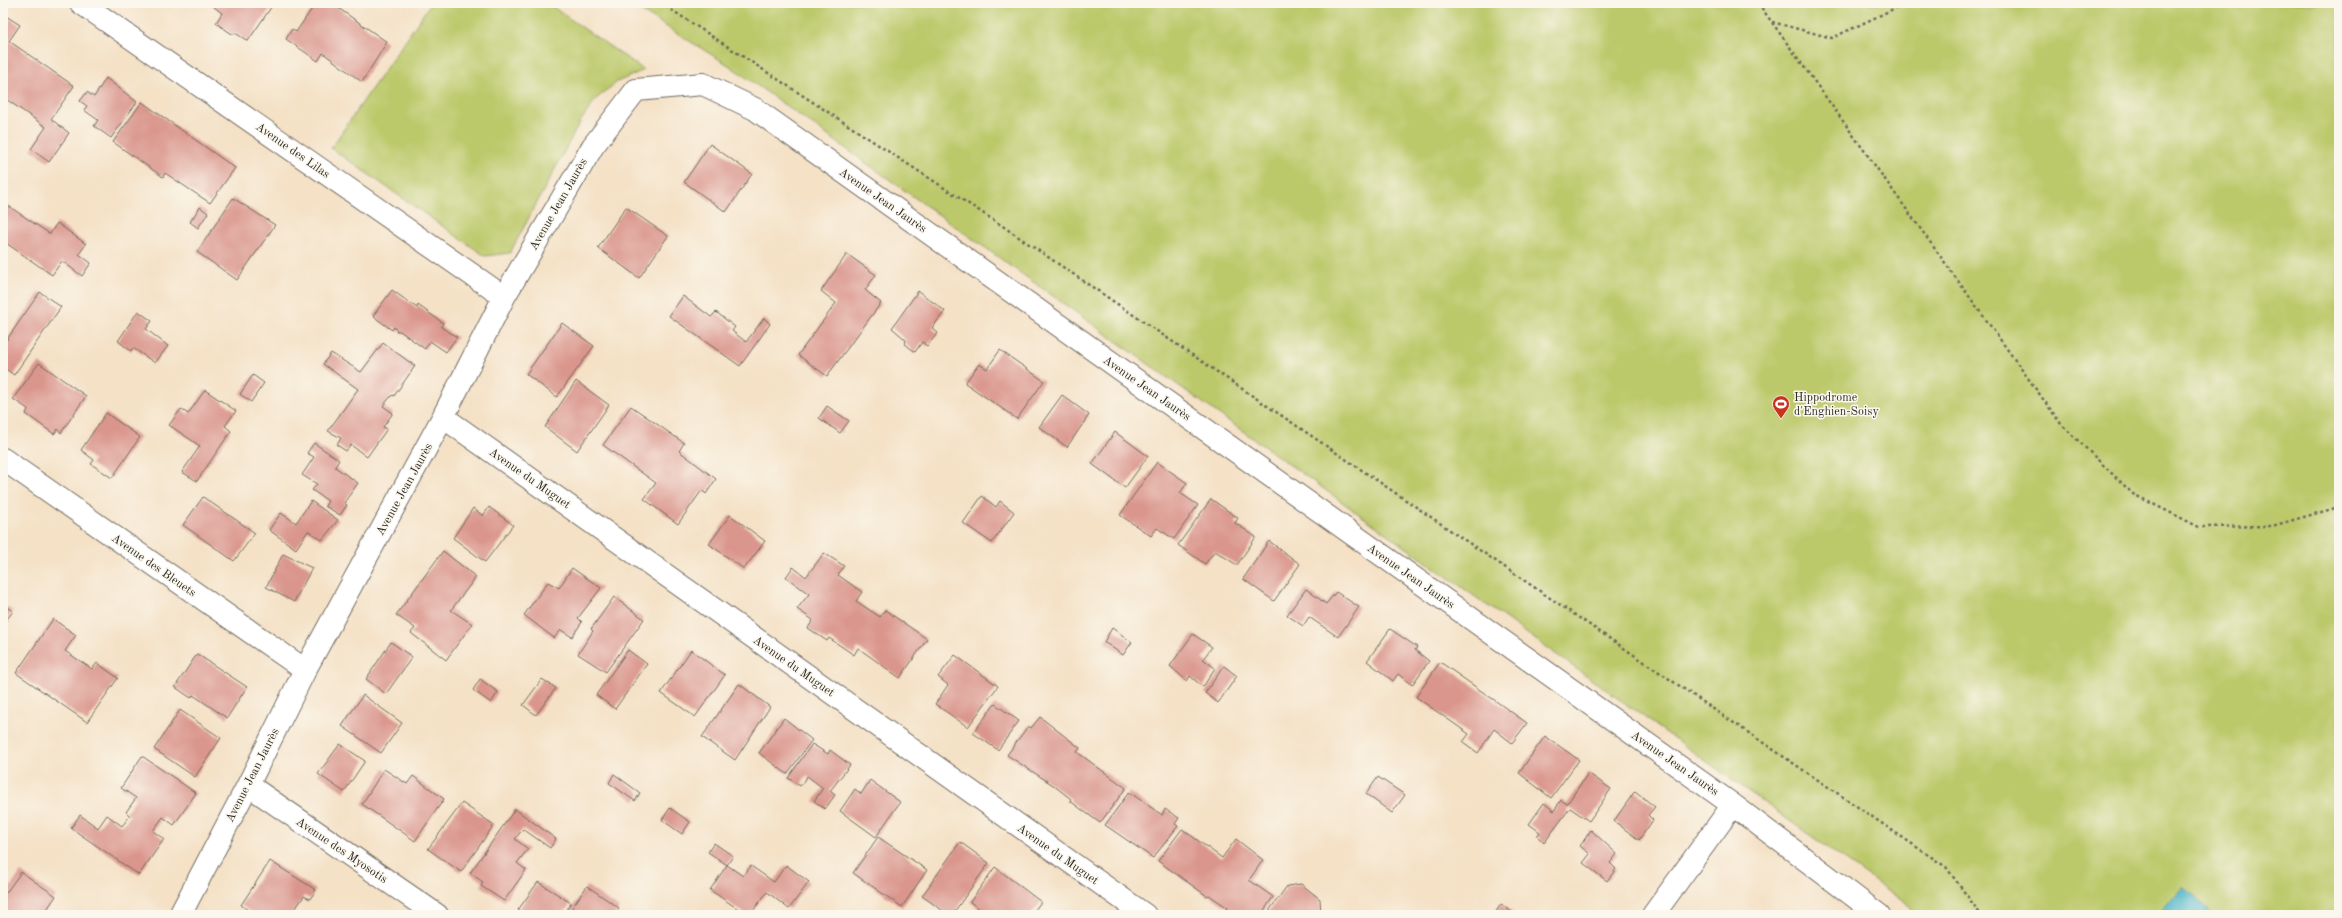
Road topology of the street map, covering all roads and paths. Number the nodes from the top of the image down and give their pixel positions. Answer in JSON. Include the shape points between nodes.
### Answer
{"nodes":[{"id":1,"x":81,"y":3,"type":"edge"},
{"id":2,"x":661,"y":3,"type":"edge"},
{"id":3,"x":1758,"y":3,"type":"edge"},
{"id":4,"x":1906,"y":3,"type":"edge"},
{"id":5,"x":1772,"y":22,"type":"junction"},
{"id":6,"x":504,"y":297,"type":"junction"},
{"id":7,"x":443,"y":417,"type":"junction"},
{"id":8,"x":3,"y":459,"type":"edge"},
{"id":9,"x":2339,"y":507,"type":"edge"},
{"id":10,"x":305,"y":670,"type":"junction"},
{"id":11,"x":248,"y":785,"type":"junction"},
{"id":12,"x":1733,"y":805,"type":"junction"},
{"id":13,"x":180,"y":915,"type":"edge"},
{"id":14,"x":437,"y":915,"type":"edge"},
{"id":15,"x":1145,"y":915,"type":"edge"},
{"id":16,"x":1653,"y":915,"type":"edge"},
{"id":17,"x":1879,"y":915,"type":"edge"},
{"id":18,"x":1981,"y":915,"type":"edge"}],
"edges":[{"from":1,"to":6,"type":"street","name":"Avenue des Lilas"},
{"from":2,"to":18,"type":"path","via":[[1001,226],[1946,867]]},
{"from":3,"to":5,"type":"path"},
{"from":4,"to":5,"type":"path","via":[[1832,38]]},
{"from":5,"to":9,"type":"path","via":[[2061,424],[2133,494],[2199,527],[2272,526]]},
{"from":6,"to":7,"type":"street","name":"Avenue Jean Jaurès"},
{"from":6,"to":12,"type":"street","name":"Avenue Jean Jaurès","via":[[593,146],[636,90],[703,84],[755,110]]},
{"from":7,"to":10,"type":"street","name":"Avenue Jean Jaurès"},
{"from":7,"to":15,"type":"street","name":"Avenue du Muguet"},
{"from":8,"to":10,"type":"street","name":"Avenue des Bleuets"},
{"from":10,"to":11,"type":"street","name":"Avenue Jean Jaurès"},
{"from":11,"to":13,"type":"street","name":"Avenue Jean Jaurès"},
{"from":11,"to":14,"type":"street","name":"Avenue des Myosotis"},
{"from":12,"to":16,"type":"street"},
{"from":12,"to":17,"type":"street","name":"Avenue Jean Jaurès"}]}
